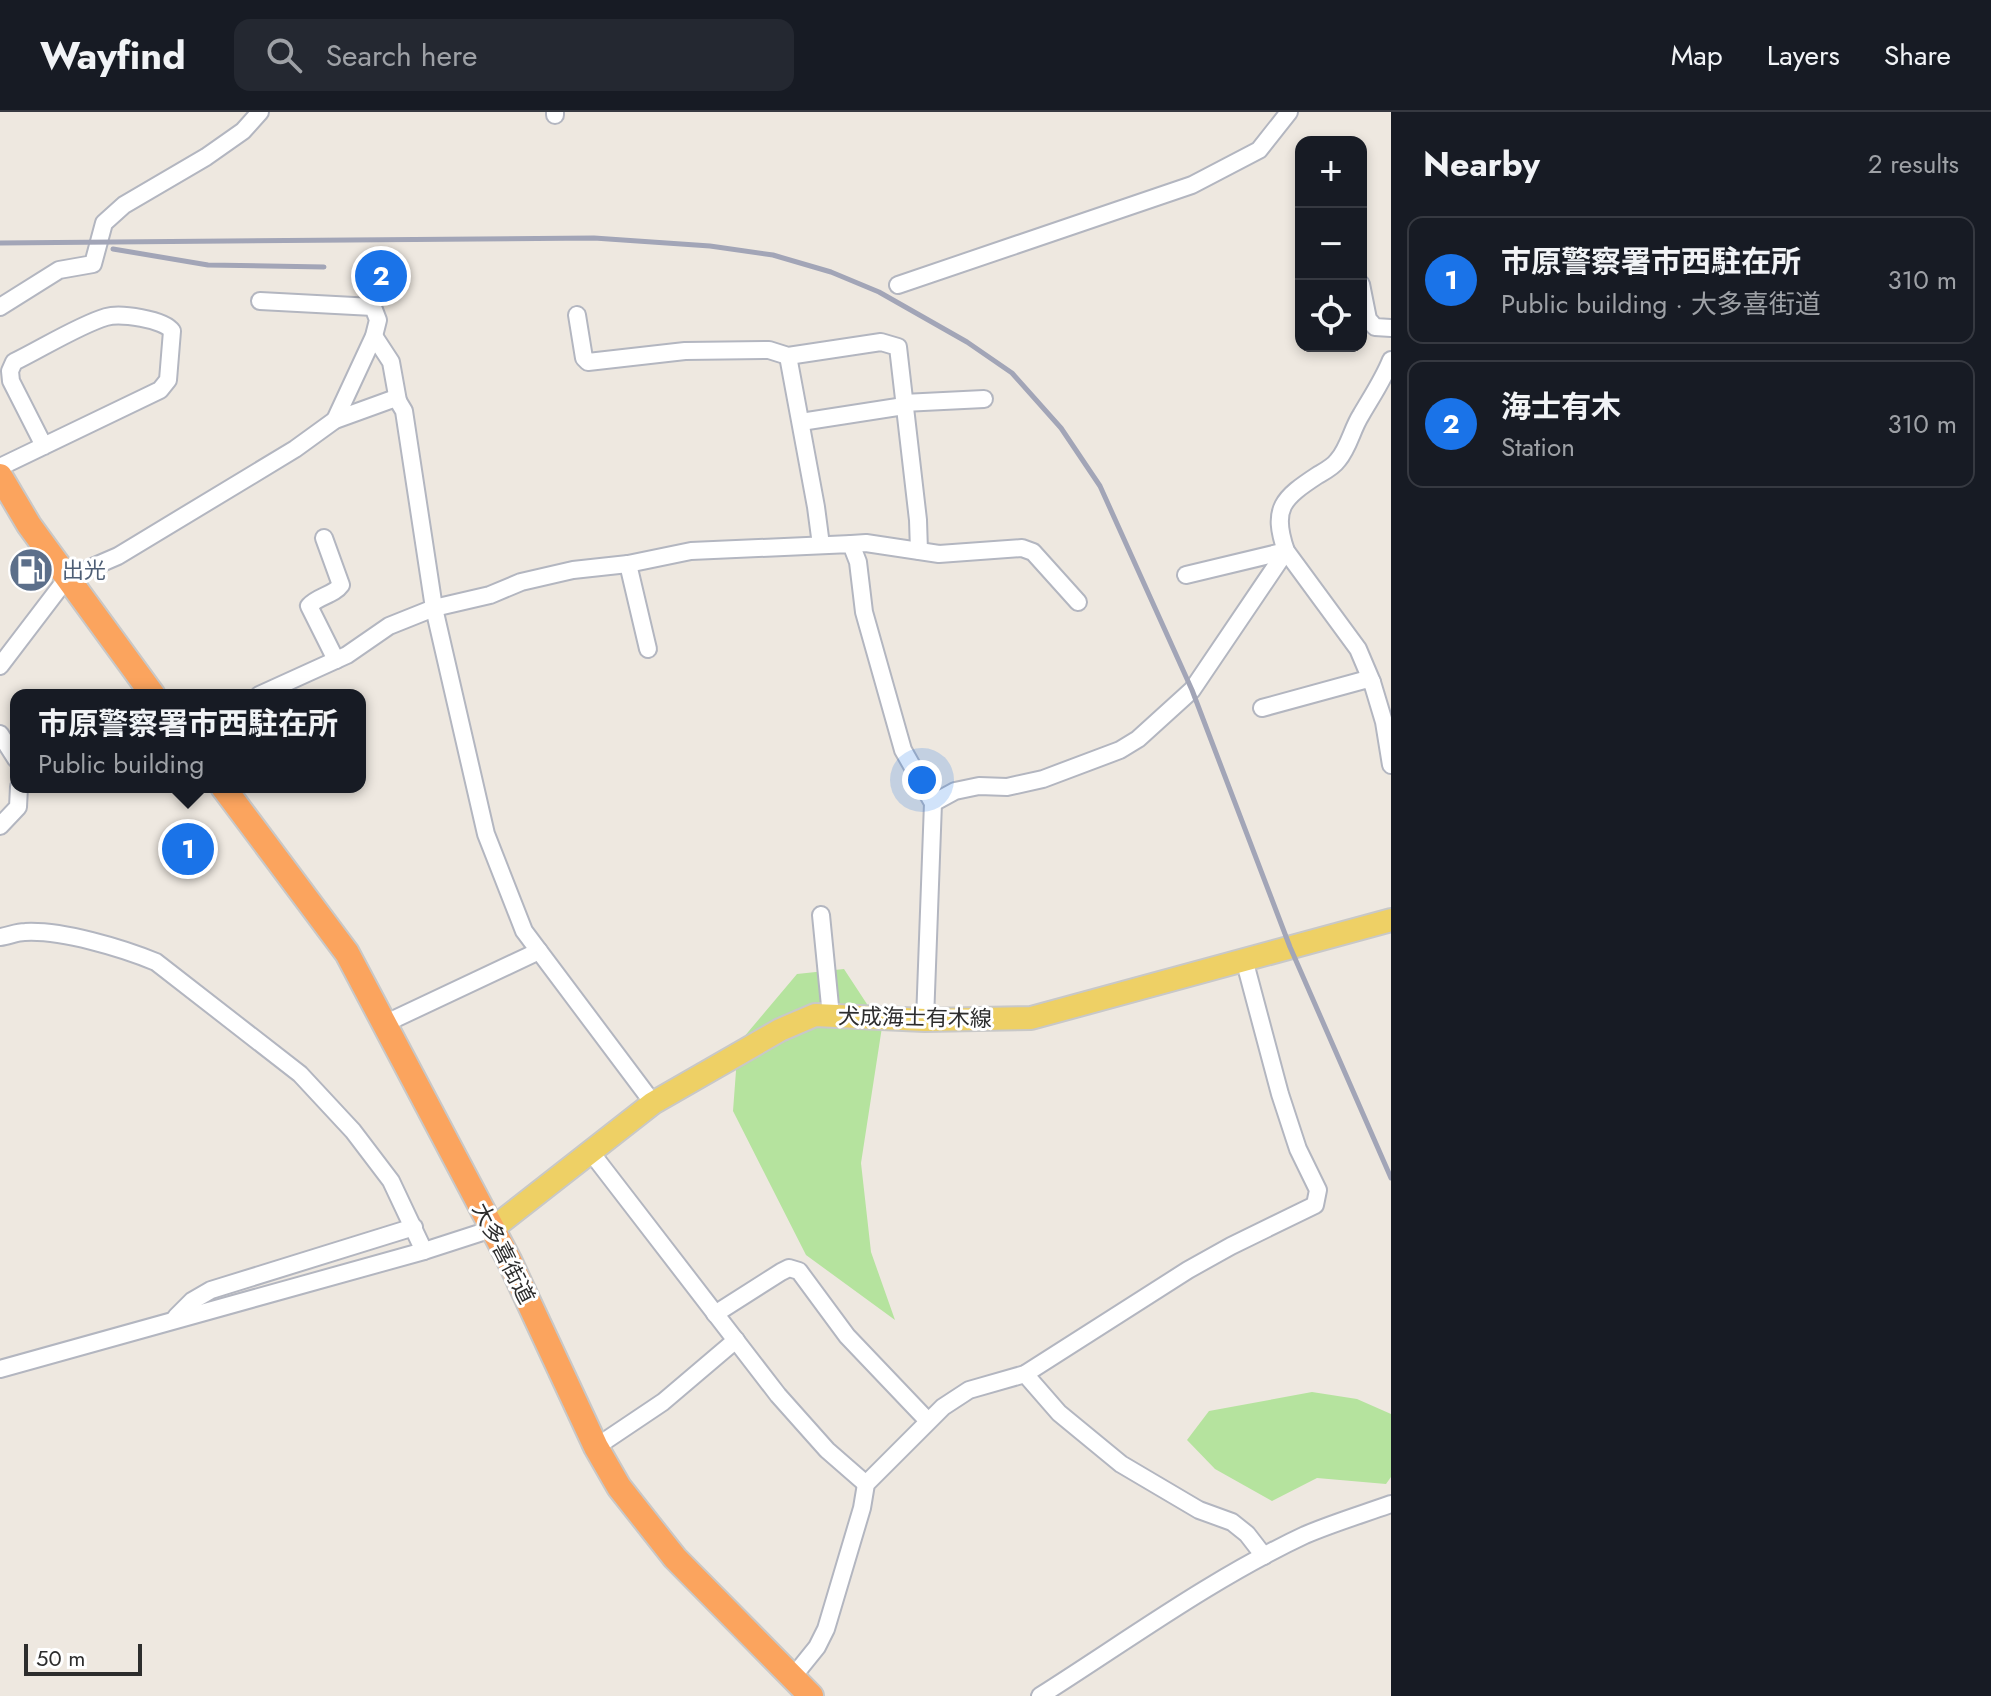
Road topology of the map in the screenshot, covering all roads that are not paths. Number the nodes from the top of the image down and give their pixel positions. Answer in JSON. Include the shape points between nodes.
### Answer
{"nodes":[{"id":1,"x":260,"y":112,"type":"edge"},
{"id":2,"x":1289,"y":112,"type":"edge"},
{"id":3,"x":898,"y":285,"type":"dead end"},
{"id":4,"x":260,"y":301,"type":"dead end"},
{"id":5,"x":0,"y":307,"type":"edge"},
{"id":6,"x":1367,"y":314,"type":"edge"},
{"id":7,"x":577,"y":315,"type":"dead end"},
{"id":8,"x":1391,"y":328,"type":"edge"},
{"id":9,"x":374,"y":336,"type":"junction"},
{"id":10,"x":788,"y":356,"type":"junction"},
{"id":11,"x":1391,"y":360,"type":"edge"},
{"id":12,"x":984,"y":399,"type":"dead end"},
{"id":13,"x":398,"y":401,"type":"junction"},
{"id":14,"x":904,"y":405,"type":"junction"},
{"id":15,"x":335,"y":420,"type":"junction"},
{"id":16,"x":801,"y":422,"type":"junction"},
{"id":17,"x":44,"y":446,"type":"junction"},
{"id":18,"x":0,"y":467,"type":"edge"},
{"id":19,"x":0,"y":476,"type":"edge"},
{"id":20,"x":324,"y":538,"type":"dead end"},
{"id":21,"x":851,"y":544,"type":"junction"},
{"id":22,"x":821,"y":545,"type":"junction"},
{"id":23,"x":919,"y":551,"type":"junction"},
{"id":24,"x":1286,"y":551,"type":"junction"},
{"id":25,"x":628,"y":564,"type":"junction"},
{"id":26,"x":1186,"y":575,"type":"dead end"},
{"id":27,"x":67,"y":578,"type":"junction"},
{"id":28,"x":1078,"y":602,"type":"dead end"},
{"id":29,"x":434,"y":608,"type":"junction"},
{"id":30,"x":648,"y":649,"type":"dead end"},
{"id":31,"x":336,"y":660,"type":"junction"},
{"id":32,"x":0,"y":666,"type":"edge"},
{"id":33,"x":1372,"y":682,"type":"junction"},
{"id":34,"x":149,"y":689,"type":"edge"},
{"id":35,"x":272,"y":689,"type":"edge"},
{"id":36,"x":1262,"y":708,"type":"dead end"},
{"id":37,"x":1391,"y":763,"type":"edge"},
{"id":38,"x":19,"y":793,"type":"edge"},
{"id":39,"x":227,"y":793,"type":"edge"},
{"id":40,"x":933,"y":803,"type":"junction"},
{"id":41,"x":0,"y":826,"type":"edge"},
{"id":42,"x":821,"y":915,"type":"dead end"},
{"id":43,"x":1391,"y":920,"type":"edge"},
{"id":44,"x":0,"y":937,"type":"edge"},
{"id":45,"x":539,"y":951,"type":"junction"},
{"id":46,"x":1244,"y":959,"type":"junction"},
{"id":47,"x":831,"y":1016,"type":"junction"},
{"id":48,"x":925,"y":1020,"type":"junction"},
{"id":49,"x":384,"y":1024,"type":"junction"},
{"id":50,"x":653,"y":1103,"type":"junction"},
{"id":51,"x":590,"y":1151,"type":"junction"},
{"id":52,"x":414,"y":1227,"type":"junction"},
{"id":53,"x":492,"y":1229,"type":"junction"},
{"id":54,"x":424,"y":1251,"type":"junction"},
{"id":55,"x":715,"y":1314,"type":"junction"},
{"id":56,"x":175,"y":1318,"type":"junction"},
{"id":57,"x":736,"y":1340,"type":"junction"},
{"id":58,"x":0,"y":1369,"type":"edge"},
{"id":59,"x":1025,"y":1374,"type":"junction"},
{"id":60,"x":928,"y":1421,"type":"junction"},
{"id":61,"x":596,"y":1447,"type":"junction"},
{"id":62,"x":866,"y":1484,"type":"junction"},
{"id":63,"x":1391,"y":1504,"type":"edge"},
{"id":64,"x":1264,"y":1556,"type":"junction"},
{"id":65,"x":792,"y":1678,"type":"junction"},
{"id":66,"x":811,"y":1696,"type":"edge"},
{"id":67,"x":1040,"y":1696,"type":"edge"}],
"edges":[{"from":1,"to":5,"type":"street","via":[[243,131],[104,223],[93,264],[59,270]]},
{"from":2,"to":3,"type":"street","via":[[1259,150],[1192,185]]},
{"from":4,"to":9,"type":"street","via":[[373,307],[378,320]]},
{"from":6,"to":8,"type":"street","via":[[1375,327]]},
{"from":7,"to":10,"type":"street","via":[[588,362],[685,351],[769,350]]},
{"from":9,"to":13,"type":"street","via":[[391,362]]},
{"from":9,"to":15,"type":"street"},
{"from":10,"to":14,"type":"street","via":[[891,343],[900,356]]},
{"from":10,"to":16,"type":"street"},
{"from":11,"to":24,"type":"street","via":[[1338,460],[1280,507]]},
{"from":12,"to":14,"type":"street"},
{"from":13,"to":15,"type":"street"},
{"from":13,"to":29,"type":"street","via":[[404,411]]},
{"from":14,"to":16,"type":"street"},
{"from":14,"to":23,"type":"street"},
{"from":15,"to":27,"type":"street","via":[[118,556]]},
{"from":16,"to":22,"type":"street"},
{"from":17,"to":17,"type":"street","via":[[160,390],[168,380],[169,326],[106,317],[14,362],[11,381]]},
{"from":17,"to":18,"type":"street"},
{"from":19,"to":27,"type":"highway"},
{"from":20,"to":31,"type":"street","via":[[341,585],[309,606]]},
{"from":21,"to":22,"type":"street"},
{"from":21,"to":23,"type":"street"},
{"from":21,"to":40,"type":"street","via":[[864,612],[903,750]]},
{"from":22,"to":25,"type":"street","via":[[691,551]]},
{"from":23,"to":28,"type":"street","via":[[963,554],[1022,548],[1033,552]]},
{"from":24,"to":26,"type":"street"},
{"from":24,"to":33,"type":"street","via":[[1358,649]]},
{"from":24,"to":40,"type":"street","via":[[1192,690],[1138,739],[1043,779],[955,791]]},
{"from":25,"to":29,"type":"street","via":[[573,570]]},
{"from":25,"to":30,"type":"street"},
{"from":27,"to":32,"type":"street"},
{"from":27,"to":34,"type":"highway"},
{"from":29,"to":31,"type":"street","via":[[389,626]]},
{"from":29,"to":45,"type":"street","via":[[486,834],[524,931]]},
{"from":31,"to":35,"type":"street"},
{"from":33,"to":36,"type":"street","via":[[1362,679]]},
{"from":33,"to":37,"type":"street"},
{"from":38,"to":41,"type":"street","via":[[18,807]]},
{"from":39,"to":49,"type":"highway","name":"大多喜街道","via":[[347,953]]},
{"from":40,"to":48,"type":"street"},
{"from":42,"to":47,"type":"street"},
{"from":43,"to":46,"type":"main road","name":"犬成海士有木線"},
{"from":44,"to":52,"type":"street","via":[[40,932],[130,951],[156,962],[300,1074],[391,1181]]},
{"from":45,"to":49,"type":"street"},
{"from":45,"to":50,"type":"street"},
{"from":46,"to":48,"type":"main road","name":"犬成海士有木線","via":[[1031,1018]]},
{"from":46,"to":59,"type":"street","via":[[1280,1094],[1318,1190],[1315,1205],[1188,1270]]},
{"from":47,"to":48,"type":"main road","name":"犬成海士有木線"},
{"from":47,"to":50,"type":"main road","name":"犬成海士有木線","via":[[815,1015],[780,1030]]},
{"from":49,"to":53,"type":"highway","name":"大多喜街道"},
{"from":50,"to":51,"type":"main road","name":"犬成海士有木線"},
{"from":51,"to":53,"type":"main road","name":"犬成海士有木線"},
{"from":51,"to":55,"type":"street"},
{"from":52,"to":54,"type":"street"},
{"from":52,"to":56,"type":"street","via":[[211,1290]]},
{"from":53,"to":54,"type":"street"},
{"from":53,"to":61,"type":"highway","name":"大多喜街道"},
{"from":54,"to":56,"type":"street"},
{"from":55,"to":57,"type":"street"},
{"from":55,"to":60,"type":"street","via":[[781,1272],[799,1271],[847,1336]]},
{"from":56,"to":58,"type":"street"},
{"from":57,"to":61,"type":"street","via":[[663,1402]]},
{"from":57,"to":62,"type":"street","via":[[827,1450]]},
{"from":59,"to":60,"type":"street","via":[[969,1390]]},
{"from":59,"to":64,"type":"street","via":[[1059,1413],[1121,1464],[1199,1510],[1232,1522]]},
{"from":60,"to":62,"type":"street"},
{"from":61,"to":65,"type":"highway","name":"大多喜街道","via":[[659,1540]]},
{"from":62,"to":65,"type":"street","via":[[826,1629]]},
{"from":63,"to":64,"type":"street"},
{"from":64,"to":67,"type":"street"},
{"from":65,"to":66,"type":"highway","name":"大多喜街道"}]}
